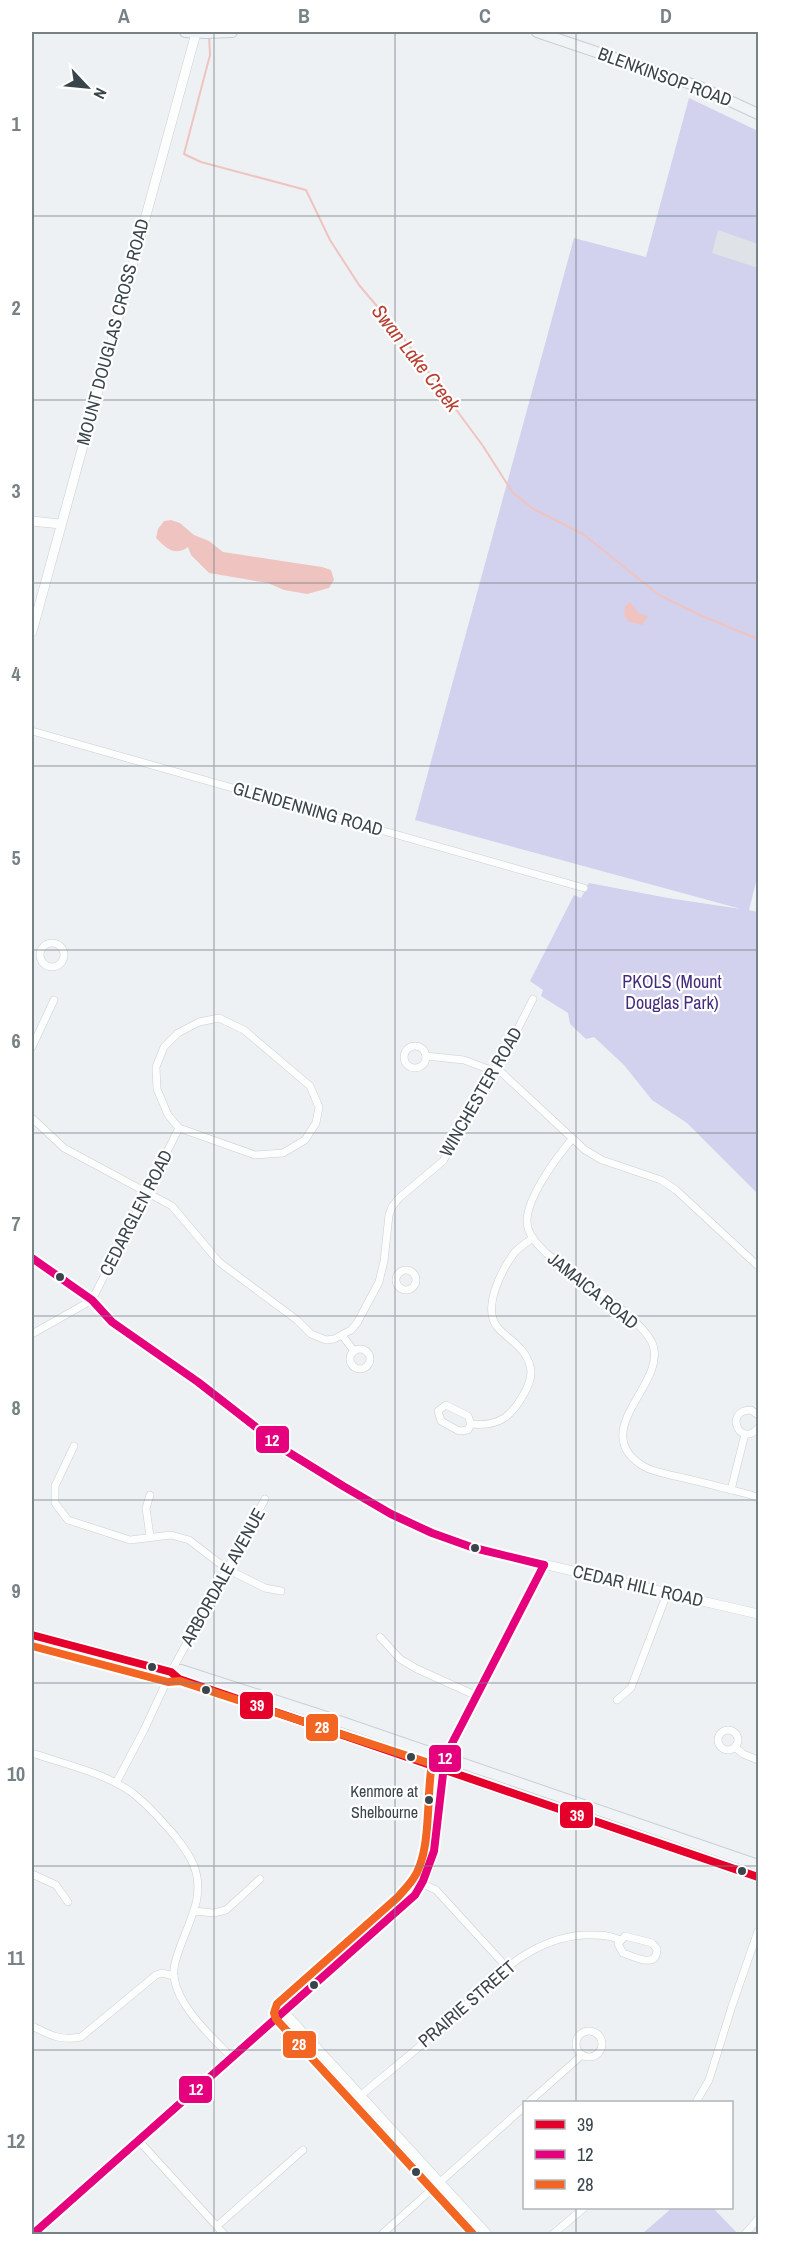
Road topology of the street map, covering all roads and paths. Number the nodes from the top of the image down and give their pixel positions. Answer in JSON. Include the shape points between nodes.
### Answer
{"nodes":[{"id":1,"x":191,"y":32,"type":"edge"},
{"id":2,"x":232,"y":32,"type":"edge"},
{"id":3,"x":537,"y":32,"type":"edge"},
{"id":4,"x":759,"y":114,"type":"edge"},
{"id":5,"x":32,"y":521,"type":"edge"},
{"id":6,"x":60,"y":524,"type":"junction"},
{"id":7,"x":32,"y":632,"type":"edge"},
{"id":8,"x":32,"y":731,"type":"edge"},
{"id":9,"x":584,"y":888,"type":"dead end"},
{"id":10,"x":32,"y":947,"type":"edge"},
{"id":11,"x":40,"y":951,"type":"dead end"},
{"id":12,"x":533,"y":999,"type":"dead end"},
{"id":13,"x":54,"y":1000,"type":"dead end"},
{"id":14,"x":32,"y":1047,"type":"edge"},
{"id":15,"x":426,"y":1056,"type":"dead end"},
{"id":16,"x":493,"y":1071,"type":"junction"},
{"id":17,"x":32,"y":1118,"type":"edge"},
{"id":18,"x":179,"y":1128,"type":"junction"},
{"id":19,"x":572,"y":1139,"type":"junction"},
{"id":20,"x":147,"y":1191,"type":"junction"},
{"id":21,"x":533,"y":1238,"type":"junction"},
{"id":22,"x":32,"y":1258,"type":"edge"},
{"id":23,"x":759,"y":1266,"type":"edge"},
{"id":24,"x":381,"y":1272,"type":"junction"},
{"id":25,"x":397,"y":1276,"type":"dead end"},
{"id":26,"x":92,"y":1300,"type":"junction"},
{"id":27,"x":32,"y":1334,"type":"edge"},
{"id":28,"x":342,"y":1335,"type":"junction"},
{"id":29,"x":354,"y":1351,"type":"dead end"},
{"id":30,"x":759,"y":1415,"type":"edge"},
{"id":31,"x":471,"y":1424,"type":"junction"},
{"id":32,"x":759,"y":1428,"type":"edge"},
{"id":33,"x":745,"y":1434,"type":"junction"},
{"id":34,"x":74,"y":1446,"type":"dead end"},
{"id":35,"x":731,"y":1490,"type":"junction"},
{"id":36,"x":150,"y":1495,"type":"dead end"},
{"id":37,"x":759,"y":1498,"type":"edge"},
{"id":38,"x":265,"y":1499,"type":"dead end"},
{"id":39,"x":150,"y":1536,"type":"junction"},
{"id":40,"x":544,"y":1565,"type":"junction"},
{"id":41,"x":227,"y":1569,"type":"junction"},
{"id":42,"x":281,"y":1591,"type":"dead end"},
{"id":43,"x":668,"y":1591,"type":"junction"},
{"id":44,"x":758,"y":1612,"type":"edge"},
{"id":45,"x":32,"y":1635,"type":"edge"},
{"id":46,"x":380,"y":1637,"type":"dead end"},
{"id":47,"x":171,"y":1672,"type":"junction"},
{"id":48,"x":477,"y":1696,"type":"junction"},
{"id":49,"x":617,"y":1700,"type":"dead end"},
{"id":50,"x":735,"y":1747,"type":"dead end"},
{"id":51,"x":32,"y":1753,"type":"edge"},
{"id":52,"x":445,"y":1757,"type":"junction"},
{"id":53,"x":759,"y":1760,"type":"edge"},
{"id":54,"x":442,"y":1769,"type":"junction"},
{"id":55,"x":116,"y":1783,"type":"junction"},
{"id":56,"x":759,"y":1865,"type":"edge"},
{"id":57,"x":32,"y":1874,"type":"edge"},
{"id":58,"x":759,"y":1877,"type":"edge"},
{"id":59,"x":260,"y":1879,"type":"dead end"},
{"id":60,"x":423,"y":1884,"type":"junction"},
{"id":61,"x":68,"y":1902,"type":"dead end"},
{"id":62,"x":194,"y":1911,"type":"junction"},
{"id":63,"x":759,"y":1931,"type":"edge"},
{"id":64,"x":620,"y":1940,"type":"junction"},
{"id":65,"x":505,"y":1968,"type":"junction"},
{"id":66,"x":174,"y":1976,"type":"junction"},
{"id":67,"x":284,"y":2012,"type":"junction"},
{"id":68,"x":32,"y":2026,"type":"edge"},
{"id":69,"x":582,"y":2055,"type":"dead end"},
{"id":70,"x":232,"y":2058,"type":"junction"},
{"id":71,"x":360,"y":2096,"type":"junction"},
{"id":72,"x":531,"y":2101,"type":"edge"},
{"id":73,"x":697,"y":2101,"type":"edge"},
{"id":74,"x":523,"y":2109,"type":"edge"},
{"id":75,"x":139,"y":2141,"type":"junction"},
{"id":76,"x":303,"y":2150,"type":"dead end"},
{"id":77,"x":440,"y":2183,"type":"junction"},
{"id":78,"x":583,"y":2209,"type":"edge"},
{"id":79,"x":759,"y":2219,"type":"edge"},
{"id":80,"x":217,"y":2226,"type":"junction"},
{"id":81,"x":745,"y":2234,"type":"edge"},
{"id":82,"x":33,"y":2235,"type":"edge"},
{"id":83,"x":224,"y":2235,"type":"edge"},
{"id":84,"x":382,"y":2235,"type":"edge"},
{"id":85,"x":487,"y":2235,"type":"edge"},
{"id":86,"x":553,"y":2235,"type":"edge"}],
"edges":[{"from":1,"to":2,"type":"main road"},
{"from":1,"to":6,"type":"street","name":"MOUNT DOUGLAS CROSS ROAD"},
{"from":3,"to":4,"type":"main road","name":"BLENKINSOP ROAD","via":[[700,87]]},
{"from":5,"to":6,"type":"street"},
{"from":6,"to":7,"type":"street","name":"MOUNT DOUGLAS CROSS ROAD"},
{"from":8,"to":9,"type":"street","name":"GLENDENNING ROAD"},
{"from":10,"to":11,"type":"street"},
{"from":12,"to":16,"type":"street","name":"WINCHESTER ROAD"},
{"from":13,"to":14,"type":"street"},
{"from":15,"to":16,"type":"street","via":[[464,1060]]},
{"from":16,"to":19,"type":"street","via":[[501,1072]]},
{"from":16,"to":24,"type":"street","name":"WINCHESTER ROAD","via":[[443,1161],[392,1207]]},
{"from":17,"to":20,"type":"street","via":[[64,1148]]},
{"from":18,"to":18,"type":"street","name":"CEDARGLEN ROAD","via":[[255,1155],[283,1153],[305,1140],[316,1123],[319,1107],[310,1086],[244,1030],[219,1018],[177,1032],[164,1047],[156,1067],[157,1089],[168,1115]]},
{"from":18,"to":20,"type":"street","name":"CEDARGLEN ROAD"},
{"from":19,"to":21,"type":"street","name":"JAMAICA ROAD","via":[[551,1167],[530,1209],[527,1220]]},
{"from":19,"to":23,"type":"street","via":[[602,1160],[669,1185]]},
{"from":20,"to":26,"type":"street","name":"CEDARGLEN ROAD"},
{"from":20,"to":28,"type":"street","via":[[172,1206],[219,1262],[311,1334],[326,1340]]},
{"from":21,"to":31,"type":"street","via":[[515,1252],[491,1303],[496,1326],[527,1357],[531,1367],[529,1385],[512,1413],[492,1424]]},
{"from":21,"to":35,"type":"street","name":"JAMAICA ROAD","via":[[546,1253],[639,1326],[653,1346],[648,1378],[624,1422],[625,1446],[632,1458],[651,1470]]},
{"from":22,"to":26,"type":"street","name":"CEDAR HILL ROAD"},
{"from":24,"to":25,"type":"street"},
{"from":24,"to":28,"type":"street","name":"WINCHESTER ROAD","via":[[357,1323]]},
{"from":26,"to":27,"type":"street"},
{"from":26,"to":40,"type":"street","name":"CEDAR HILL ROAD","via":[[112,1322],[288,1452],[391,1514],[474,1548]]},
{"from":28,"to":29,"type":"street"},
{"from":30,"to":33,"type":"street","via":[[747,1410],[738,1416],[737,1427]]},
{"from":31,"to":31,"type":"street","via":[[468,1416],[450,1405],[438,1411],[441,1421],[459,1431],[468,1430]]},
{"from":32,"to":33,"type":"street"},
{"from":33,"to":35,"type":"street"},
{"from":34,"to":39,"type":"street","via":[[55,1486],[55,1503],[68,1520],[130,1540]]},
{"from":35,"to":37,"type":"street","name":"JAMAICA ROAD"},
{"from":36,"to":39,"type":"street","via":[[146,1508]]},
{"from":38,"to":41,"type":"street","name":"ARBORDALE AVENUE"},
{"from":39,"to":41,"type":"street","via":[[171,1535],[189,1540]]},
{"from":40,"to":43,"type":"street","name":"CEDAR HILL ROAD"},
{"from":40,"to":48,"type":"street"},
{"from":41,"to":42,"type":"street","via":[[265,1588]]},
{"from":41,"to":47,"type":"street","name":"ARBORDALE AVENUE"},
{"from":43,"to":44,"type":"street","name":"CEDAR HILL ROAD"},
{"from":43,"to":49,"type":"street","via":[[631,1688]]},
{"from":45,"to":47,"type":"main road"},
{"from":46,"to":48,"type":"street","via":[[400,1659]]},
{"from":47,"to":52,"type":"main road","via":[[181,1670]]},
{"from":47,"to":54,"type":"main road","via":[[178,1679]]},
{"from":47,"to":55,"type":"street","name":"ARBORDALE AVENUE"},
{"from":48,"to":52,"type":"street"},
{"from":50,"to":53,"type":"street"},
{"from":51,"to":55,"type":"street"},
{"from":52,"to":54,"type":"street"},
{"from":52,"to":56,"type":"main road"},
{"from":54,"to":58,"type":"main road"},
{"from":54,"to":60,"type":"street","via":[[435,1845]]},
{"from":55,"to":62,"type":"street","via":[[153,1811],[190,1855],[199,1883]]},
{"from":57,"to":61,"type":"street","via":[[56,1885]]},
{"from":59,"to":62,"type":"street","via":[[226,1910]]},
{"from":60,"to":65,"type":"street","via":[[436,1890]]},
{"from":60,"to":67,"type":"street"},
{"from":62,"to":66,"type":"street"},
{"from":63,"to":73,"type":"street","via":[[709,2080]]},
{"from":64,"to":64,"type":"street","name":"PRAIRIE STREET","via":[[623,1953],[646,1961],[656,1956],[657,1949],[652,1943],[629,1935]]},
{"from":64,"to":65,"type":"street","name":"PRAIRIE STREET","via":[[604,1934],[571,1936],[535,1948]]},
{"from":65,"to":71,"type":"street","name":"PRAIRIE STREET"},
{"from":66,"to":68,"type":"street","via":[[162,1973],[144,1983],[81,2037],[66,2040]]},
{"from":66,"to":70,"type":"street","via":[[182,2002]]},
{"from":67,"to":70,"type":"street"},
{"from":67,"to":71,"type":"street"},
{"from":69,"to":72,"type":"street"},
{"from":70,"to":75,"type":"street"},
{"from":71,"to":77,"type":"street"},
{"from":74,"to":77,"type":"street"},
{"from":75,"to":80,"type":"street"},
{"from":75,"to":82,"type":"street"},
{"from":76,"to":80,"type":"street"},
{"from":77,"to":84,"type":"street"},
{"from":77,"to":85,"type":"street"},
{"from":78,"to":86,"type":"street"},
{"from":79,"to":81,"type":"street"},
{"from":80,"to":83,"type":"street"}]}
